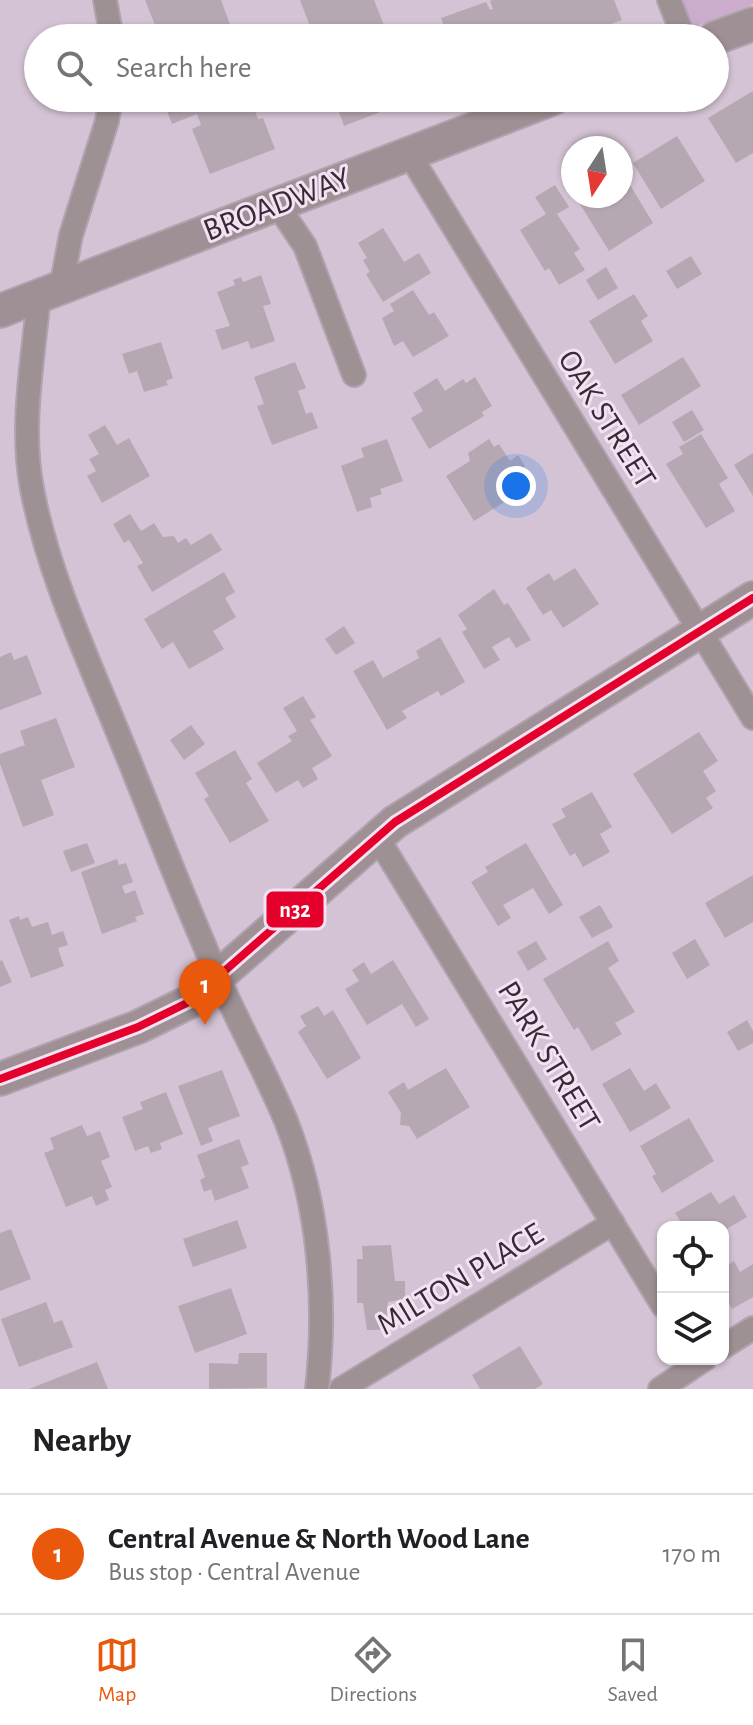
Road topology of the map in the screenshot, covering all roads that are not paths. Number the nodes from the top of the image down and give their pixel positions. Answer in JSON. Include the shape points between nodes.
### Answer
{"nodes":[{"id":1,"x":105,"y":0,"type":"edge"},
{"id":2,"x":669,"y":0,"type":"edge"},
{"id":3,"x":109,"y":24,"type":"edge"},
{"id":4,"x":678,"y":24,"type":"edge"},
{"id":5,"x":753,"y":24,"type":"edge"},
{"id":6,"x":729,"y":33,"type":"edge"},
{"id":7,"x":109,"y":112,"type":"edge"},
{"id":8,"x":516,"y":112,"type":"edge"},
{"id":9,"x":408,"y":152,"type":"junction"},
{"id":10,"x":278,"y":206,"type":"junction"},
{"id":11,"x":50,"y":292,"type":"junction"},
{"id":12,"x":0,"y":311,"type":"edge"},
{"id":13,"x":354,"y":375,"type":"dead end"},
{"id":14,"x":753,"y":598,"type":"edge"},
{"id":15,"x":700,"y":631,"type":"junction"},
{"id":16,"x":753,"y":718,"type":"edge"},
{"id":17,"x":379,"y":840,"type":"junction"},
{"id":18,"x":218,"y":978,"type":"junction"},
{"id":19,"x":0,"y":1079,"type":"edge"},
{"id":20,"x":613,"y":1223,"type":"junction"},
{"id":21,"x":657,"y":1296,"type":"edge"},
{"id":22,"x":753,"y":1328,"type":"edge"},
{"id":23,"x":729,"y":1343,"type":"edge"},
{"id":24,"x":693,"y":1365,"type":"edge"},
{"id":25,"x":317,"y":1389,"type":"edge"},
{"id":26,"x":341,"y":1389,"type":"edge"},
{"id":27,"x":660,"y":1389,"type":"edge"}],
"edges":[{"from":1,"to":3,"type":"street"},
{"from":2,"to":4,"type":"street"},
{"from":5,"to":6,"type":"street"},
{"from":7,"to":11,"type":"street"},
{"from":8,"to":9,"type":"street","name":"BROADWAY"},
{"from":9,"to":10,"type":"street","name":"BROADWAY"},
{"from":9,"to":15,"type":"street","name":"OAK STREET"},
{"from":10,"to":11,"type":"street","name":"BROADWAY"},
{"from":10,"to":13,"type":"street","via":[[305,246]]},
{"from":11,"to":12,"type":"street","name":"BROADWAY"},
{"from":11,"to":18,"type":"street","via":[[27,424],[31,485],[42,535]]},
{"from":14,"to":15,"type":"street"},
{"from":15,"to":16,"type":"street","name":"OAK STREET"},
{"from":15,"to":17,"type":"street","via":[[414,809]]},
{"from":17,"to":18,"type":"street","via":[[327,878]]},
{"from":17,"to":20,"type":"street","name":"PARK STREET"},
{"from":18,"to":19,"type":"street","via":[[189,1002],[138,1027]]},
{"from":18,"to":25,"type":"street","via":[[287,1123],[306,1185],[320,1300]]},
{"from":20,"to":21,"type":"street","name":"PARK STREET"},
{"from":20,"to":26,"type":"street","name":"MILTON PLACE"},
{"from":22,"to":23,"type":"street"},
{"from":24,"to":27,"type":"street"}]}
